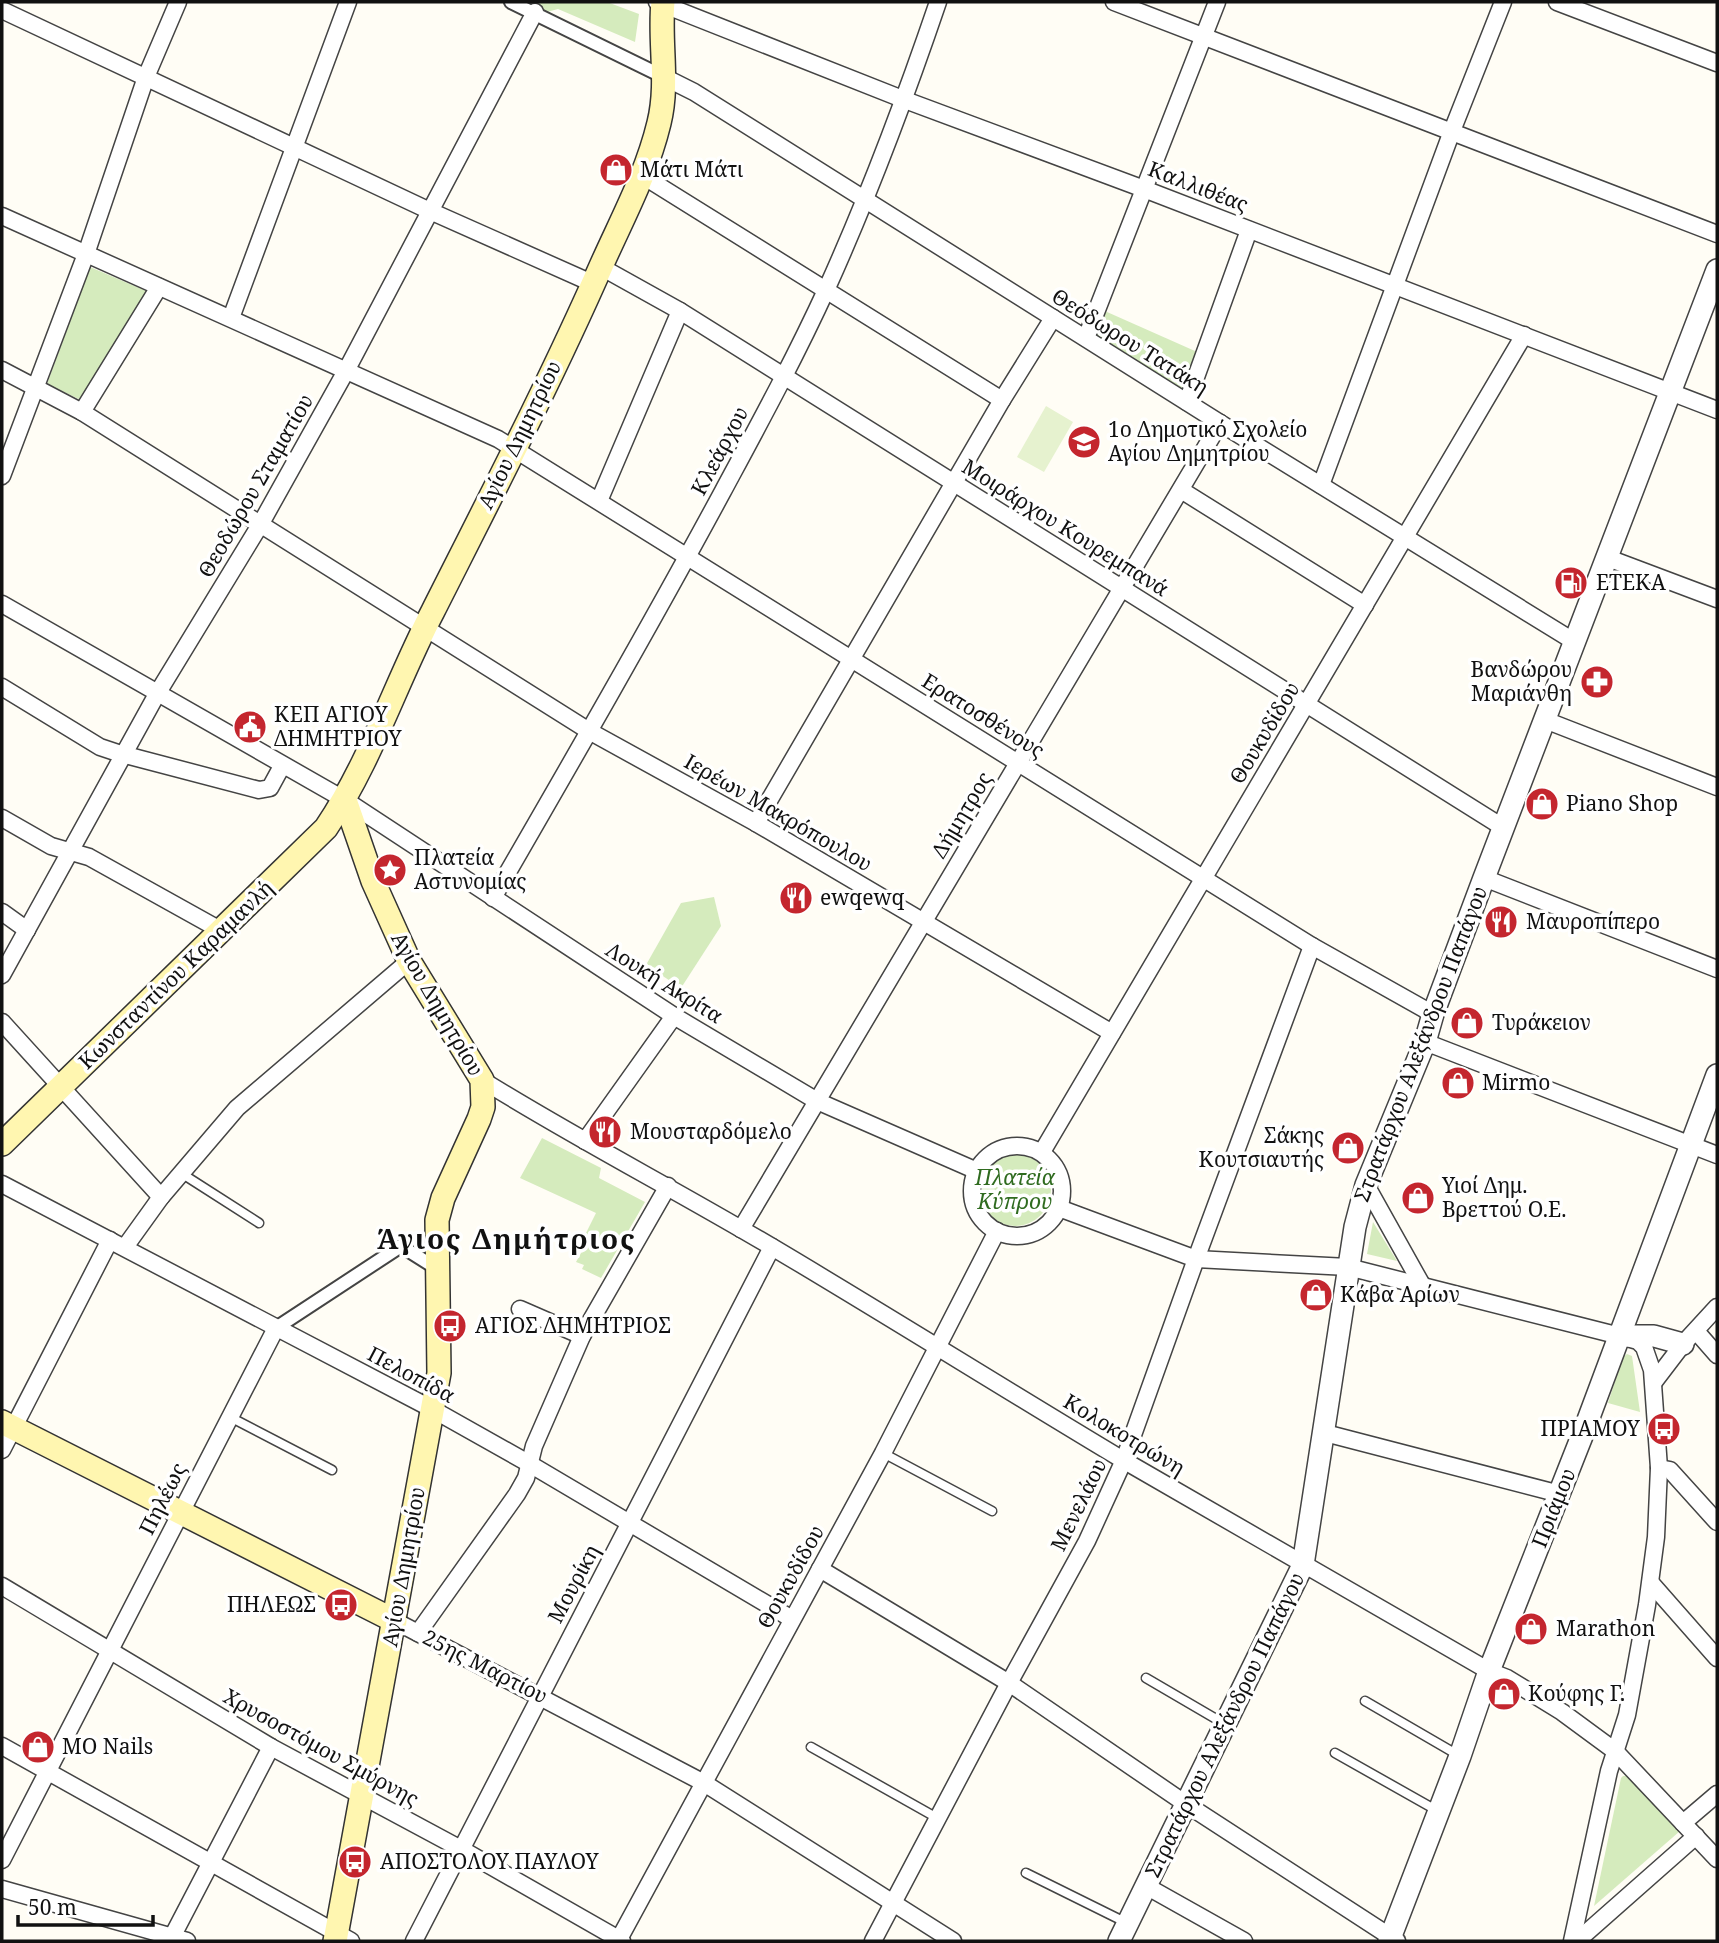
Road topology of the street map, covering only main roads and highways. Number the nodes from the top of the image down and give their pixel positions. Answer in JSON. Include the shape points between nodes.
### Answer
{"nodes":[{"id":1,"x":661,"y":3,"type":"edge"},
{"id":2,"x":345,"y":800,"type":"junction"},
{"id":3,"x":2,"y":1144,"type":"edge"},
{"id":4,"x":8,"y":1425,"type":"edge"},
{"id":5,"x":395,"y":1621,"type":"junction"},
{"id":6,"x":341,"y":1939,"type":"edge"}],
"edges":[{"from":1,"to":2,"type":"main road","name":"Αγίου Δημητρίου","via":[[664,93],[643,176]]},
{"from":2,"to":3,"type":"main road","name":"Κωνσταντίνου Καραμανλή","via":[[326,828]]},
{"from":2,"to":5,"type":"main road","name":"Αγίου Δημητρίου","via":[[373,881],[409,961],[482,1080],[483,1107],[437,1220],[439,1373]]},
{"from":4,"to":5,"type":"main road","name":"25ης Μαρτίου"},
{"from":5,"to":6,"type":"main road","name":"Αγίου Δημητρίου"}]}
